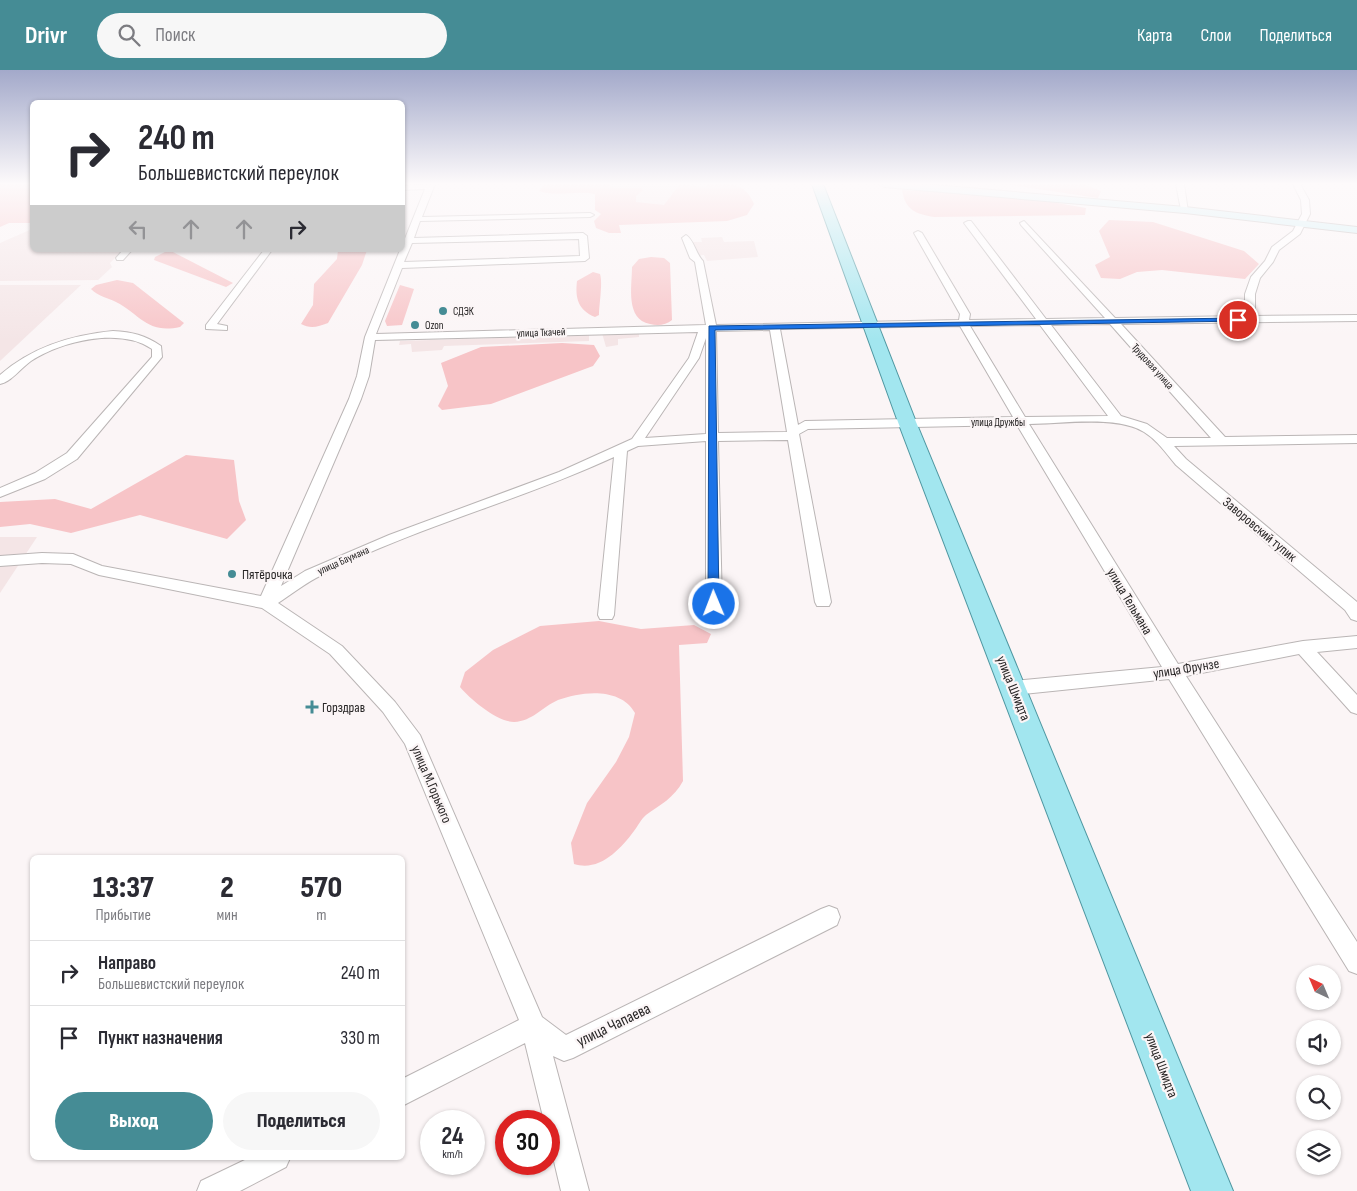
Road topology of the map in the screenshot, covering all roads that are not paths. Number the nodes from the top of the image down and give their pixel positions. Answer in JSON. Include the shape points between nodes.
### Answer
{"nodes":[{"id":1,"x":410,"y":236,"type":"edge"},
{"id":2,"x":571,"y":236,"type":"edge"},
{"id":3,"x":582,"y":236,"type":"edge"},
{"id":4,"x":836,"y":236,"type":"edge"},
{"id":5,"x":920,"y":236,"type":"edge"},
{"id":6,"x":978,"y":236,"type":"edge"},
{"id":7,"x":1036,"y":236,"type":"edge"},
{"id":8,"x":1291,"y":236,"type":"edge"},
{"id":9,"x":686,"y":238,"type":"dead end"},
{"id":10,"x":408,"y":241,"type":"junction"},
{"id":11,"x":405,"y":250,"type":"edge"},
{"id":12,"x":126,"y":252,"type":"edge"},
{"id":13,"x":266,"y":252,"type":"edge"},
{"id":14,"x":404,"y":252,"type":"edge"},
{"id":15,"x":120,"y":258,"type":"dead end"},
{"id":16,"x":400,"y":265,"type":"junction"},
{"id":17,"x":1357,"y":318,"type":"edge"},
{"id":18,"x":1250,"y":319,"type":"junction"},
{"id":19,"x":1044,"y":321,"type":"junction"},
{"id":20,"x":1112,"y":322,"type":"junction"},
{"id":21,"x":869,"y":324,"type":"junction"},
{"id":22,"x":964,"y":324,"type":"junction"},
{"id":23,"x":774,"y":326,"type":"junction"},
{"id":24,"x":223,"y":328,"type":"dead end"},
{"id":25,"x":707,"y":328,"type":"junction"},
{"id":26,"x":370,"y":337,"type":"junction"},
{"id":27,"x":0,"y":381,"type":"edge"},
{"id":28,"x":1117,"y":419,"type":"junction"},
{"id":29,"x":907,"y":422,"type":"junction"},
{"id":30,"x":1021,"y":422,"type":"junction"},
{"id":31,"x":793,"y":433,"type":"junction"},
{"id":32,"x":712,"y":437,"type":"junction"},
{"id":33,"x":1357,"y":439,"type":"edge"},
{"id":34,"x":636,"y":442,"type":"junction"},
{"id":35,"x":1164,"y":442,"type":"junction"},
{"id":36,"x":1222,"y":442,"type":"junction"},
{"id":37,"x":621,"y":449,"type":"junction"},
{"id":38,"x":0,"y":493,"type":"edge"},
{"id":39,"x":0,"y":561,"type":"edge"},
{"id":40,"x":823,"y":602,"type":"dead end"},
{"id":41,"x":266,"y":603,"type":"junction"},
{"id":42,"x":714,"y":604,"type":"dead end"},
{"id":43,"x":1357,"y":614,"type":"edge"},
{"id":44,"x":606,"y":615,"type":"dead end"},
{"id":45,"x":1357,"y":642,"type":"edge"},
{"id":46,"x":1303,"y":647,"type":"junction"},
{"id":47,"x":1174,"y":672,"type":"junction"},
{"id":48,"x":1014,"y":688,"type":"junction"},
{"id":49,"x":1357,"y":707,"type":"edge"},
{"id":50,"x":829,"y":917,"type":"dead end"},
{"id":51,"x":1357,"y":963,"type":"edge"},
{"id":52,"x":533,"y":1026,"type":"junction"},
{"id":53,"x":405,"y":1091,"type":"edge"},
{"id":54,"x":273,"y":1160,"type":"edge"},
{"id":55,"x":212,"y":1191,"type":"edge"},
{"id":56,"x":575,"y":1191,"type":"edge"},
{"id":57,"x":1212,"y":1191,"type":"edge"}],
"edges":[{"from":1,"to":10,"type":"street"},
{"from":2,"to":10,"type":"street"},
{"from":3,"to":16,"type":"street","via":[[585,258]]},
{"from":4,"to":21,"type":"main road","name":"улица Шмидта"},
{"from":5,"to":22,"type":"street","name":"улица Тельмана","via":[[965,314]]},
{"from":6,"to":19,"type":"street"},
{"from":7,"to":20,"type":"street","name":"Трудовая улица"},
{"from":8,"to":18,"type":"street","via":[[1275,249],[1256,277],[1250,294]]},
{"from":9,"to":25,"type":"street","via":[[694,258],[699,261]]},
{"from":10,"to":11,"type":"street"},
{"from":12,"to":15,"type":"street"},
{"from":13,"to":24,"type":"street","via":[[210,327]]},
{"from":14,"to":16,"type":"street"},
{"from":16,"to":26,"type":"street"},
{"from":17,"to":18,"type":"street","name":"улица Ткачей"},
{"from":18,"to":20,"type":"street","name":"улица Ткачей"},
{"from":19,"to":20,"type":"street","name":"улица Ткачей"},
{"from":19,"to":22,"type":"street","name":"улица Ткачей"},
{"from":19,"to":28,"type":"street"},
{"from":20,"to":36,"type":"street","name":"Трудовая улица"},
{"from":21,"to":22,"type":"street","name":"улица Ткачей"},
{"from":21,"to":23,"type":"street","name":"улица Ткачей"},
{"from":21,"to":29,"type":"main road","name":"улица Шмидта"},
{"from":22,"to":30,"type":"street","name":"улица Тельмана"},
{"from":23,"to":25,"type":"street","name":"улица Ткачей"},
{"from":23,"to":31,"type":"street"},
{"from":25,"to":26,"type":"street","name":"улица Ткачей"},
{"from":25,"to":32,"type":"street"},
{"from":25,"to":34,"type":"street","via":[[694,358]]},
{"from":26,"to":41,"type":"street","via":[[355,399]]},
{"from":27,"to":38,"type":"street","via":[[29,358],[85,338],[132,335],[148,339],[157,348],[157,357],[72,456],[40,476]]},
{"from":28,"to":30,"type":"street","name":"улица Дружбы"},
{"from":28,"to":35,"type":"street","name":"улица Дружбы","via":[[1134,422]]},
{"from":29,"to":30,"type":"street","name":"улица Дружбы"},
{"from":29,"to":31,"type":"street","name":"улица Дружбы","via":[[805,425]]},
{"from":29,"to":48,"type":"main road","name":"улица Шмидта"},
{"from":30,"to":47,"type":"street","name":"улица Тельмана"},
{"from":31,"to":32,"type":"street","name":"улица Дружбы","via":[[789,436]]},
{"from":31,"to":40,"type":"street"},
{"from":32,"to":34,"type":"street","name":"улица Дружбы"},
{"from":32,"to":42,"type":"street"},
{"from":33,"to":36,"type":"street"},
{"from":34,"to":37,"type":"street","name":"улица Баумана"},
{"from":35,"to":36,"type":"street"},
{"from":35,"to":43,"type":"street","name":"Заворовский тупик","via":[[1181,462]]},
{"from":37,"to":41,"type":"street","name":"улица Баумана","via":[[564,475],[394,538],[310,575]]},
{"from":37,"to":44,"type":"street"},
{"from":39,"to":41,"type":"street","name":"улица М.Горького","via":[[73,559],[98,570]]},
{"from":41,"to":52,"type":"street","name":"улица М.Горького","via":[[336,650],[389,707],[413,740]]},
{"from":45,"to":46,"type":"street","name":"улица Фрунзе"},
{"from":46,"to":47,"type":"street","name":"улица Фрунзе"},
{"from":46,"to":49,"type":"street"},
{"from":47,"to":48,"type":"street","name":"улица Фрунзе"},
{"from":47,"to":51,"type":"street","name":"улица Тельмана"},
{"from":48,"to":57,"type":"main road","name":"улица Шмидта"},
{"from":50,"to":52,"type":"street","name":"улица Чапаева","via":[[564,1049]]},
{"from":52,"to":53,"type":"street"},
{"from":52,"to":56,"type":"street","name":"улица М.Горького"},
{"from":54,"to":55,"type":"street"}]}
